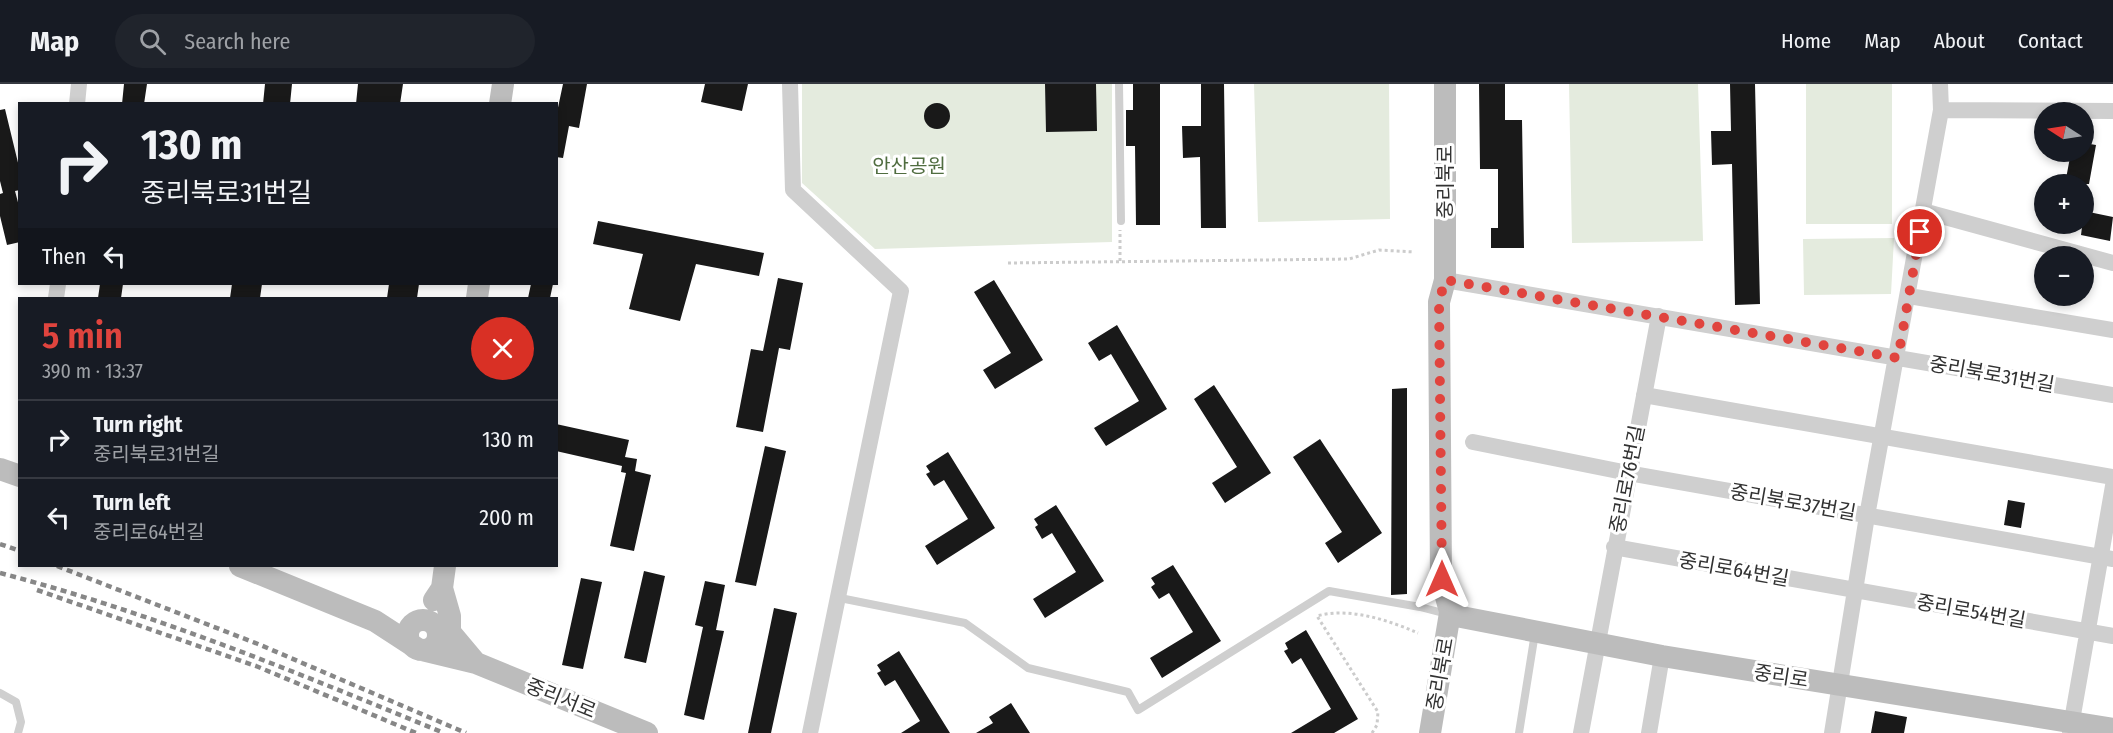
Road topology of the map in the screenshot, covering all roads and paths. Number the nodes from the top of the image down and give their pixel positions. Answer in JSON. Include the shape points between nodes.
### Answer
{"nodes":[{"id":1,"x":80,"y":84,"type":"edge"},
{"id":2,"x":502,"y":84,"type":"edge"},
{"id":3,"x":790,"y":84,"type":"edge"},
{"id":4,"x":1119,"y":84,"type":"edge"},
{"id":5,"x":1445,"y":84,"type":"edge"},
{"id":6,"x":1940,"y":84,"type":"edge"},
{"id":7,"x":77,"y":102,"type":"edge"},
{"id":8,"x":500,"y":102,"type":"edge"},
{"id":9,"x":1941,"y":110,"type":"junction"},
{"id":10,"x":2113,"y":111,"type":"edge"},
{"id":11,"x":1923,"y":211,"type":"junction"},
{"id":12,"x":1120,"y":221,"type":"joint"},
{"id":13,"x":1414,"y":252,"type":"dead end"},
{"id":14,"x":1120,"y":261,"type":"junction"},
{"id":15,"x":1008,"y":263,"type":"dead end"},
{"id":16,"x":2113,"y":263,"type":"edge"},
{"id":17,"x":1445,"y":280,"type":"junction"},
{"id":18,"x":1909,"y":296,"type":"junction"},
{"id":19,"x":1659,"y":316,"type":"junction"},
{"id":20,"x":2113,"y":330,"type":"edge"},
{"id":21,"x":1898,"y":358,"type":"junction"},
{"id":22,"x":1644,"y":395,"type":"junction"},
{"id":23,"x":2113,"y":395,"type":"edge"},
{"id":24,"x":1882,"y":438,"type":"junction"},
{"id":25,"x":1473,"y":442,"type":"dead end"},
{"id":26,"x":0,"y":469,"type":"edge"},
{"id":27,"x":1628,"y":473,"type":"junction"},
{"id":28,"x":18,"y":475,"type":"edge"},
{"id":29,"x":2113,"y":477,"type":"edge"},
{"id":30,"x":2113,"y":486,"type":"edge"},
{"id":31,"x":1868,"y":516,"type":"junction"},
{"id":32,"x":1614,"y":547,"type":"junction"},
{"id":33,"x":2107,"y":558,"type":"edge"},
{"id":34,"x":243,"y":567,"type":"edge"},
{"id":35,"x":444,"y":567,"type":"edge"},
{"id":36,"x":1855,"y":591,"type":"junction"},
{"id":37,"x":440,"y":595,"type":"junction"},
{"id":38,"x":840,"y":598,"type":"junction"},
{"id":39,"x":1451,"y":615,"type":"junction"},
{"id":40,"x":381,"y":622,"type":"junction"},
{"id":41,"x":427,"y":627,"type":"junction"},
{"id":42,"x":1535,"y":631,"type":"junction"},
{"id":43,"x":2087,"y":631,"type":"junction"},
{"id":44,"x":1418,"y":633,"type":"dead end"},
{"id":45,"x":2113,"y":636,"type":"edge"},
{"id":46,"x":1597,"y":642,"type":"junction"},
{"id":47,"x":418,"y":649,"type":"junction"},
{"id":48,"x":1662,"y":656,"type":"junction"},
{"id":49,"x":470,"y":658,"type":"junction"},
{"id":50,"x":1840,"y":685,"type":"junction"},
{"id":51,"x":0,"y":693,"type":"edge"},
{"id":52,"x":2070,"y":728,"type":"edge"},
{"id":53,"x":2113,"y":729,"type":"edge"},
{"id":54,"x":18,"y":733,"type":"edge"},
{"id":55,"x":647,"y":733,"type":"edge"},
{"id":56,"x":810,"y":733,"type":"edge"},
{"id":57,"x":1372,"y":733,"type":"edge"},
{"id":58,"x":1430,"y":733,"type":"edge"},
{"id":59,"x":1519,"y":733,"type":"edge"},
{"id":60,"x":1581,"y":733,"type":"edge"},
{"id":61,"x":1649,"y":733,"type":"edge"},
{"id":62,"x":1832,"y":733,"type":"edge"}],
"edges":[{"from":1,"to":7,"type":"street"},
{"from":2,"to":8,"type":"main road"},
{"from":3,"to":38,"type":"street","via":[[793,190],[901,291]]},
{"from":4,"to":12,"type":"lane"},
{"from":5,"to":17,"type":"main road","name":"중리북로"},
{"from":6,"to":9,"type":"street"},
{"from":9,"to":10,"type":"street"},
{"from":9,"to":11,"type":"street"},
{"from":11,"to":16,"type":"street"},
{"from":11,"to":18,"type":"street"},
{"from":12,"to":14,"type":"path"},
{"from":13,"to":14,"type":"path","via":[[1379,250],[1349,259]]},
{"from":14,"to":15,"type":"path"},
{"from":17,"to":19,"type":"street","name":"중리북로31번길"},
{"from":17,"to":39,"type":"main road","name":"중리북로","via":[[1439,302],[1442,579]]},
{"from":18,"to":20,"type":"street"},
{"from":18,"to":21,"type":"street"},
{"from":19,"to":21,"type":"street","name":"중리북로31번길"},
{"from":19,"to":22,"type":"street","name":"중리로76번길"},
{"from":21,"to":23,"type":"street","name":"중리북로31번길"},
{"from":21,"to":24,"type":"street"},
{"from":22,"to":24,"type":"street"},
{"from":22,"to":27,"type":"street","name":"중리로76번길"},
{"from":24,"to":29,"type":"street"},
{"from":24,"to":31,"type":"street"},
{"from":25,"to":27,"type":"street","name":"중리북로37번길"},
{"from":26,"to":28,"type":"main road"},
{"from":27,"to":31,"type":"street","name":"중리북로37번길"},
{"from":27,"to":32,"type":"street","name":"중리로76번길"},
{"from":30,"to":33,"type":"street"},
{"from":31,"to":33,"type":"street","name":"중리북로37번길"},
{"from":31,"to":36,"type":"street"},
{"from":32,"to":36,"type":"street","name":"중리로64번길"},
{"from":32,"to":46,"type":"street","name":"중리로76번길"},
{"from":33,"to":43,"type":"street"},
{"from":34,"to":40,"type":"main road"},
{"from":35,"to":37,"type":"main road"},
{"from":36,"to":43,"type":"street","name":"중리로54번길"},
{"from":36,"to":50,"type":"street"},
{"from":37,"to":40,"type":"main road","via":[[402,620]]},
{"from":37,"to":41,"type":"main road","via":[[442,616]]},
{"from":37,"to":49,"type":"main road","via":[[450,632]]},
{"from":38,"to":39,"type":"lane","via":[[965,623],[1028,668],[1128,692],[1138,710],[1329,591]]},
{"from":38,"to":56,"type":"street"},
{"from":39,"to":42,"type":"main road","name":"중리로"},
{"from":39,"to":58,"type":"main road","name":"중리북로"},
{"from":40,"to":41,"type":"main road"},
{"from":40,"to":47,"type":"main road"},
{"from":41,"to":47,"type":"main road","via":[[409,638]]},
{"from":41,"to":49,"type":"main road"},
{"from":42,"to":46,"type":"main road","name":"중리로"},
{"from":42,"to":59,"type":"lane"},
{"from":43,"to":45,"type":"street","name":"중리로54번길"},
{"from":43,"to":52,"type":"street"},
{"from":44,"to":57,"type":"path","via":[[1396,624],[1347,614],[1317,616],[1378,712]]},
{"from":46,"to":48,"type":"main road","name":"중리로"},
{"from":46,"to":60,"type":"street","name":"중리로76번길"},
{"from":47,"to":49,"type":"main road"},
{"from":48,"to":50,"type":"main road","name":"중리로"},
{"from":48,"to":61,"type":"street"},
{"from":49,"to":55,"type":"main road","name":"중리서로"},
{"from":50,"to":52,"type":"main road","name":"중리로"},
{"from":50,"to":62,"type":"street"},
{"from":51,"to":54,"type":"lane","via":[[16,702],[21,722]]},
{"from":52,"to":53,"type":"main road","name":"중리로"}]}
